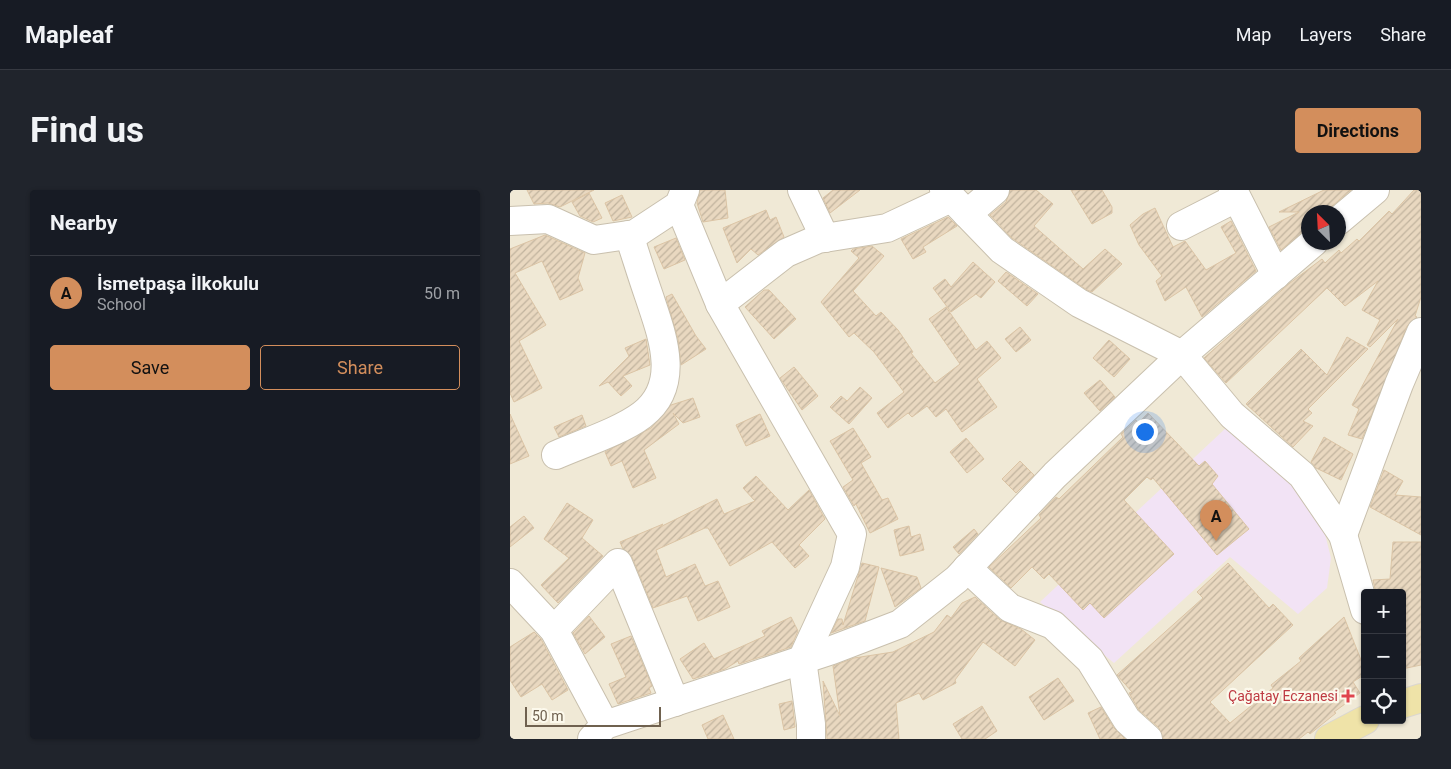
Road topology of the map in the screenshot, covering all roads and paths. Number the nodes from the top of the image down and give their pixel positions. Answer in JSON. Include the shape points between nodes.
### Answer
{"nodes":[{"id":1,"x":802,"y":190,"type":"edge"},
{"id":2,"x":996,"y":190,"type":"edge"},
{"id":3,"x":1375,"y":190,"type":"edge"},
{"id":4,"x":1234,"y":194,"type":"edge"},
{"id":5,"x":682,"y":198,"type":"edge"},
{"id":6,"x":954,"y":201,"type":"edge"},
{"id":7,"x":1346,"y":215,"type":"edge"},
{"id":8,"x":510,"y":221,"type":"edge"},
{"id":9,"x":1181,"y":226,"type":"dead end"},
{"id":10,"x":629,"y":235,"type":"junction"},
{"id":11,"x":826,"y":238,"type":"junction"},
{"id":12,"x":1305,"y":250,"type":"edge"},
{"id":13,"x":1276,"y":275,"type":"junction"},
{"id":14,"x":720,"y":304,"type":"junction"},
{"id":15,"x":1421,"y":332,"type":"edge"},
{"id":16,"x":1182,"y":356,"type":"junction"},
{"id":17,"x":556,"y":456,"type":"dead end"},
{"id":18,"x":1343,"y":535,"type":"junction"},
{"id":19,"x":967,"y":568,"type":"junction"},
{"id":20,"x":510,"y":583,"type":"edge"},
{"id":21,"x":1361,"y":596,"type":"edge"},
{"id":22,"x":554,"y":630,"type":"junction"},
{"id":23,"x":802,"y":660,"type":"junction"},
{"id":24,"x":1421,"y":698,"type":"edge"},
{"id":25,"x":675,"y":702,"type":"junction"},
{"id":26,"x":1406,"y":703,"type":"edge"},
{"id":27,"x":1361,"y":722,"type":"edge"},
{"id":28,"x":598,"y":732,"type":"edge"},
{"id":29,"x":811,"y":739,"type":"edge"},
{"id":30,"x":1148,"y":739,"type":"edge"},
{"id":31,"x":1329,"y":739,"type":"edge"}],
"edges":[{"from":1,"to":11,"type":"street"},
{"from":2,"to":6,"type":"street"},
{"from":3,"to":7,"type":"street"},
{"from":4,"to":9,"type":"street"},
{"from":4,"to":13,"type":"street"},
{"from":5,"to":10,"type":"street","via":[[635,234]]},
{"from":5,"to":14,"type":"street"},
{"from":6,"to":11,"type":"street","via":[[887,228]]},
{"from":6,"to":16,"type":"street","via":[[1002,250],[1078,303]]},
{"from":8,"to":10,"type":"street","via":[[548,219],[594,240]]},
{"from":10,"to":17,"type":"street","via":[[664,340],[667,366],[662,389],[651,407],[636,420]]},
{"from":11,"to":14,"type":"street","via":[[786,253]]},
{"from":12,"to":13,"type":"street"},
{"from":13,"to":16,"type":"street"},
{"from":14,"to":23,"type":"street","via":[[852,534],[845,567]]},
{"from":15,"to":18,"type":"street"},
{"from":16,"to":18,"type":"street","via":[[1232,415],[1302,475]]},
{"from":16,"to":19,"type":"street","via":[[1055,475]]},
{"from":18,"to":21,"type":"street"},
{"from":19,"to":23,"type":"street","via":[[900,624]]},
{"from":19,"to":30,"type":"street","via":[[1010,608],[1053,626],[1090,660],[1127,720]]},
{"from":20,"to":22,"type":"street"},
{"from":22,"to":25,"type":"street","via":[[618,563]]},
{"from":22,"to":28,"type":"street"},
{"from":23,"to":25,"type":"street"},
{"from":23,"to":29,"type":"street"},
{"from":24,"to":26,"type":"main road"},
{"from":25,"to":28,"type":"street"},
{"from":27,"to":31,"type":"main road"}]}
